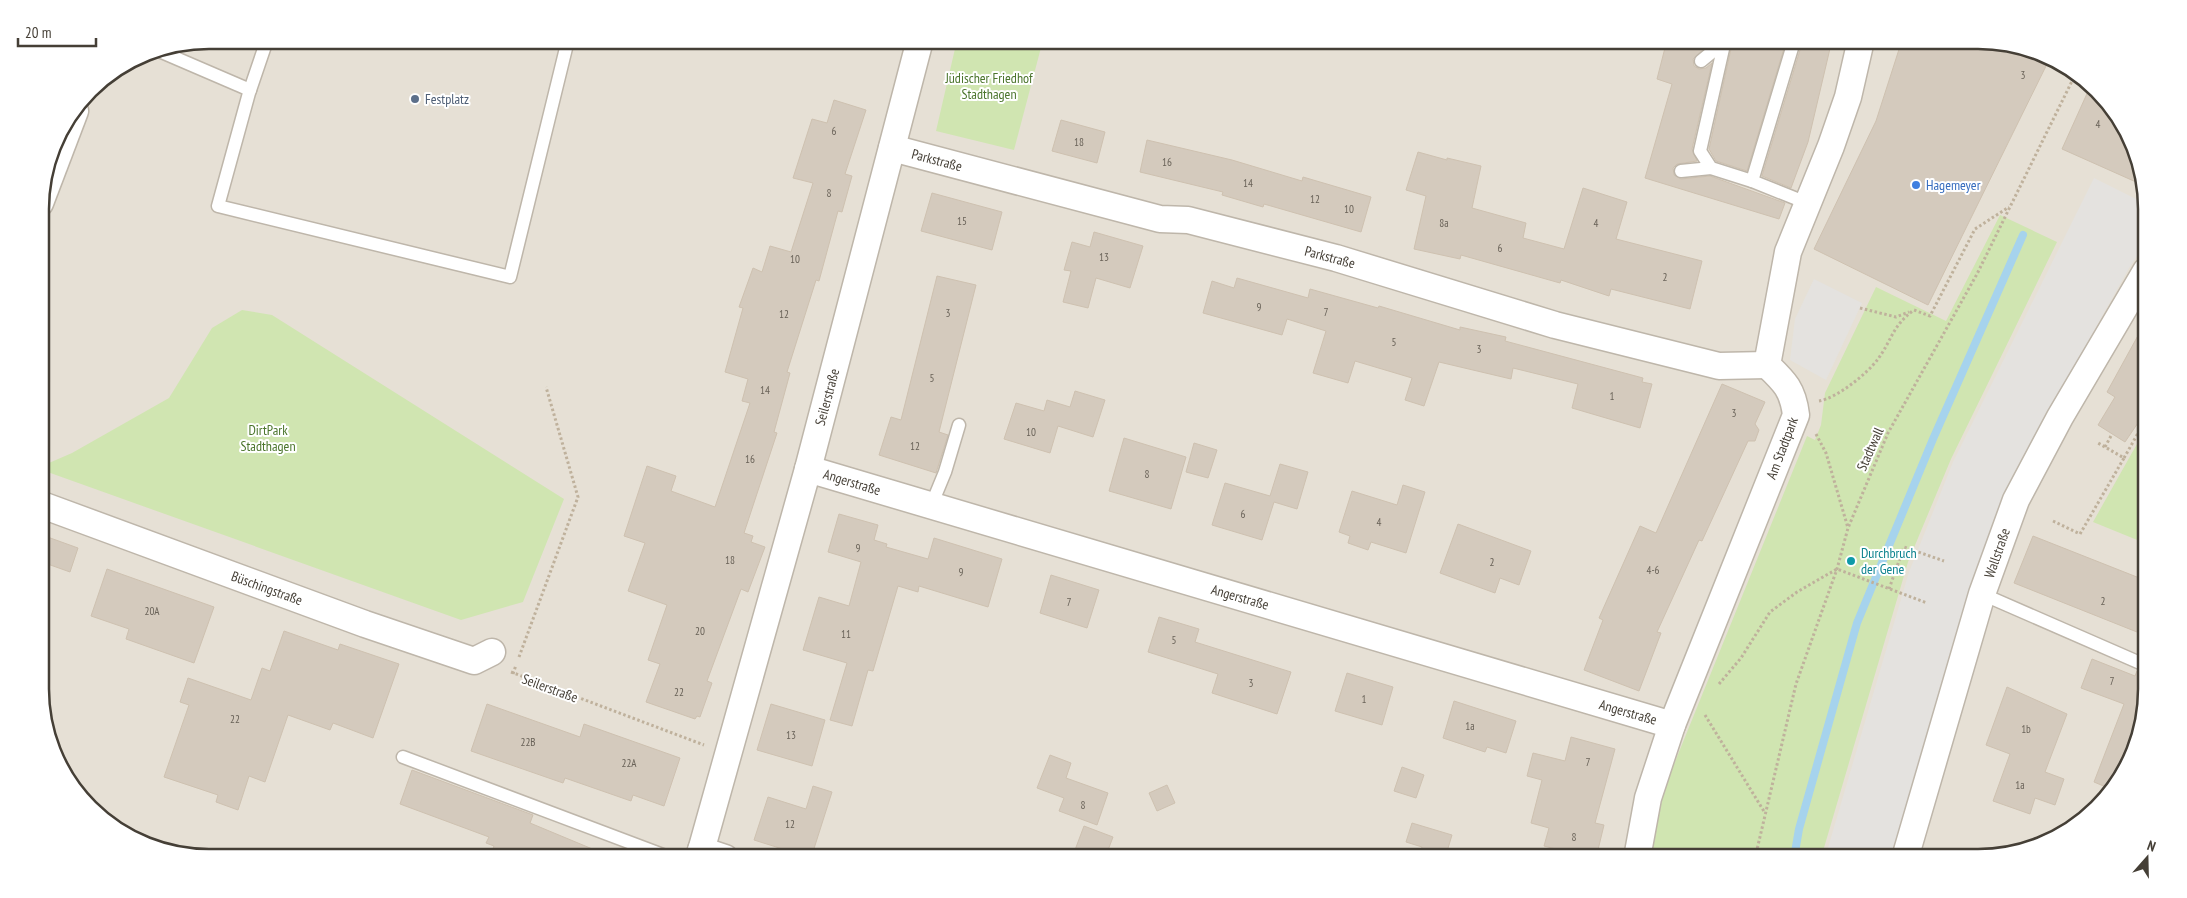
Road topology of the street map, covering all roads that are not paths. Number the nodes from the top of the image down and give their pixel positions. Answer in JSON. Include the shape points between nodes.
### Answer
{"nodes":[{"id":1,"x":264,"y":49,"type":"edge"},
{"id":2,"x":566,"y":49,"type":"edge"},
{"id":3,"x":918,"y":49,"type":"edge"},
{"id":4,"x":1716,"y":49,"type":"edge"},
{"id":5,"x":1722,"y":49,"type":"edge"},
{"id":6,"x":1792,"y":49,"type":"edge"},
{"id":7,"x":1859,"y":49,"type":"edge"},
{"id":8,"x":167,"y":54,"type":"edge"},
{"id":9,"x":1702,"y":61,"type":"dead end"},
{"id":10,"x":250,"y":90,"type":"junction"},
{"id":11,"x":892,"y":148,"type":"junction"},
{"id":12,"x":1711,"y":168,"type":"junction"},
{"id":13,"x":1681,"y":171,"type":"dead end"},
{"id":14,"x":1752,"y":181,"type":"junction"},
{"id":15,"x":1807,"y":203,"type":"junction"},
{"id":16,"x":2138,"y":285,"type":"edge"},
{"id":17,"x":1767,"y":365,"type":"junction"},
{"id":18,"x":959,"y":425,"type":"dead end"},
{"id":19,"x":808,"y":469,"type":"junction"},
{"id":20,"x":931,"y":506,"type":"junction"},
{"id":21,"x":49,"y":508,"type":"edge"},
{"id":22,"x":1982,"y":594,"type":"junction"},
{"id":23,"x":492,"y":652,"type":"road end"},
{"id":24,"x":2138,"y":662,"type":"edge"},
{"id":25,"x":1672,"y":725,"type":"junction"},
{"id":26,"x":402,"y":757,"type":"dead end"},
{"id":27,"x":647,"y":849,"type":"edge"},
{"id":28,"x":710,"y":849,"type":"edge"},
{"id":29,"x":1638,"y":849,"type":"edge"},
{"id":30,"x":1908,"y":849,"type":"edge"}],
"edges":[{"from":1,"to":10,"type":"lane"},
{"from":2,"to":10,"type":"lane","via":[[510,277],[218,206]]},
{"from":3,"to":11,"type":"street","name":"Seilerstraße"},
{"from":4,"to":9,"type":"lane"},
{"from":5,"to":12,"type":"lane","via":[[1700,151]]},
{"from":6,"to":14,"type":"lane"},
{"from":7,"to":15,"type":"street","via":[[1848,97]]},
{"from":8,"to":10,"type":"lane"},
{"from":11,"to":17,"type":"street","name":"Parkstraße","via":[[1160,219],[1188,220],[1336,258],[1555,325],[1719,366]]},
{"from":11,"to":19,"type":"street","name":"Seilerstraße"},
{"from":12,"to":13,"type":"lane"},
{"from":12,"to":14,"type":"lane"},
{"from":14,"to":15,"type":"lane"},
{"from":15,"to":17,"type":"street","via":[[1788,252]]},
{"from":16,"to":22,"type":"street","name":"Wallstraße","via":[[2060,417],[2016,500]]},
{"from":17,"to":25,"type":"street","name":"Am Stadtpark","via":[[1785,382],[1794,397],[1796,410]]},
{"from":18,"to":20,"type":"lane"},
{"from":19,"to":20,"type":"street","name":"Angerstraße"},
{"from":19,"to":28,"type":"street","name":"Seilerstraße","via":[[729,754]]},
{"from":20,"to":25,"type":"street","name":"Angerstraße"},
{"from":21,"to":23,"type":"street","name":"Büschingstraße","via":[[474,661]]},
{"from":22,"to":24,"type":"lane"},
{"from":22,"to":30,"type":"street","name":"Wallstraße"},
{"from":25,"to":29,"type":"street","name":"Am Stadtpark","via":[[1648,798]]},
{"from":26,"to":27,"type":"lane"}]}
